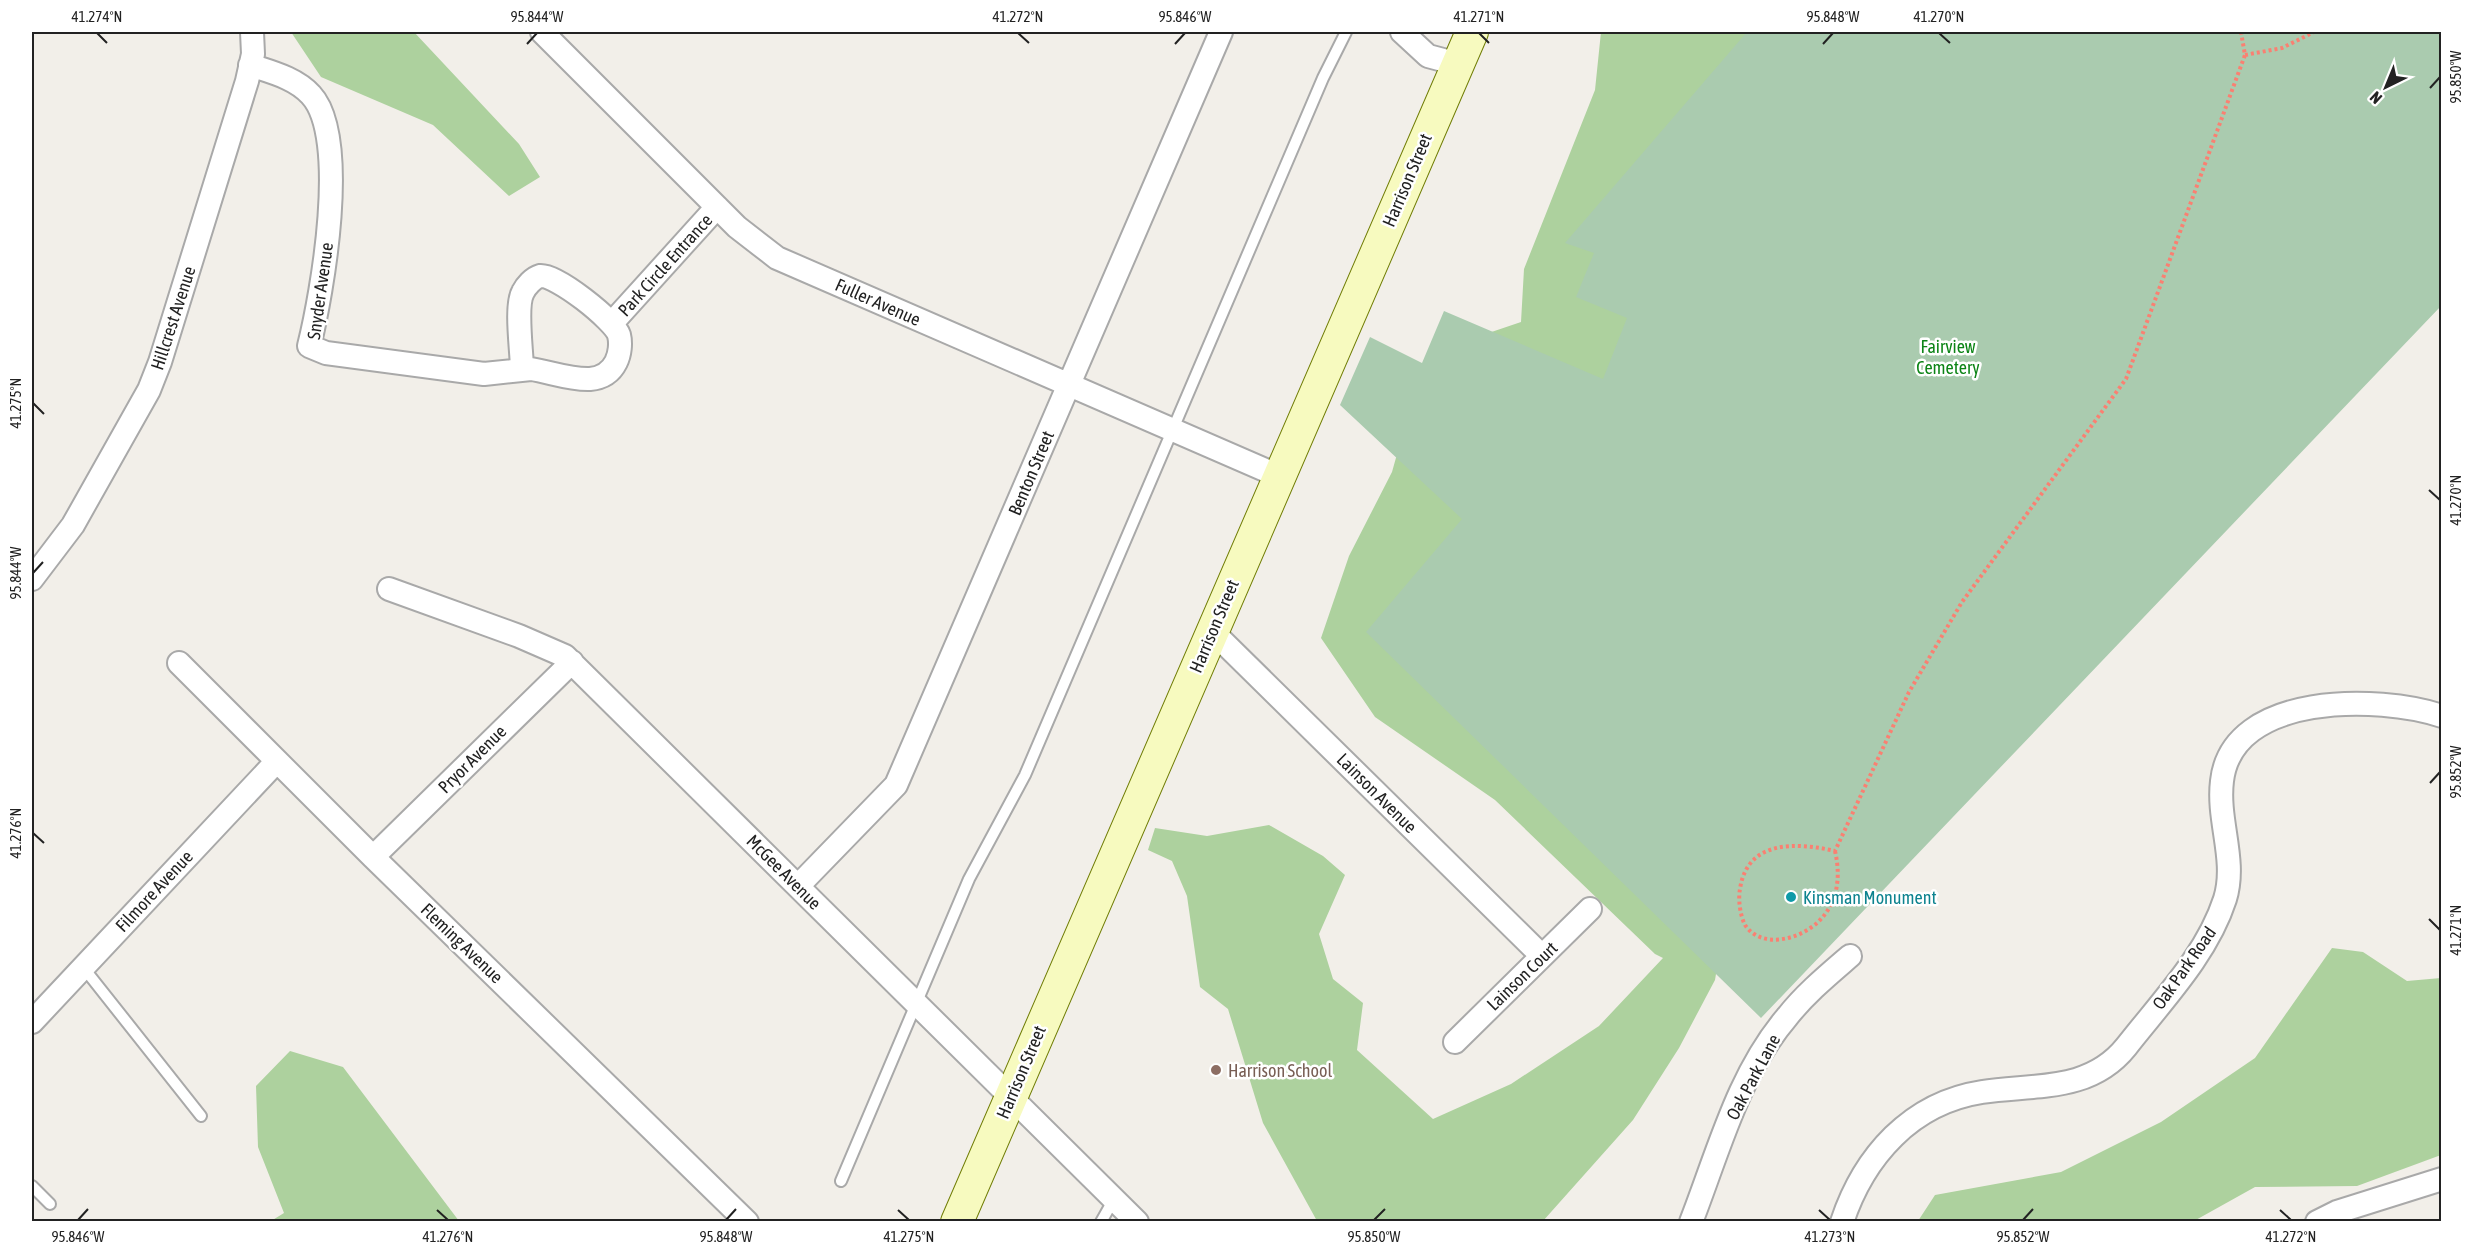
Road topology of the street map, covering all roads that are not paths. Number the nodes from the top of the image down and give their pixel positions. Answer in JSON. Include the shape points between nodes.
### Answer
{"nodes":[{"id":1,"x":252,"y":32,"type":"edge"},
{"id":2,"x":542,"y":32,"type":"edge"},
{"id":3,"x":1221,"y":32,"type":"edge"},
{"id":4,"x":1346,"y":32,"type":"edge"},
{"id":5,"x":1402,"y":32,"type":"edge"},
{"id":6,"x":1472,"y":32,"type":"edge"},
{"id":7,"x":1458,"y":64,"type":"junction"},
{"id":8,"x":250,"y":65,"type":"junction"},
{"id":9,"x":717,"y":207,"type":"junction"},
{"id":10,"x":612,"y":323,"type":"junction"},
{"id":11,"x":522,"y":370,"type":"junction"},
{"id":12,"x":1068,"y":385,"type":"junction"},
{"id":13,"x":1173,"y":430,"type":"junction"},
{"id":14,"x":1279,"y":476,"type":"junction"},
{"id":15,"x":32,"y":579,"type":"edge"},
{"id":16,"x":389,"y":589,"type":"dead end"},
{"id":17,"x":1212,"y":631,"type":"junction"},
{"id":18,"x":572,"y":662,"type":"junction"},
{"id":19,"x":179,"y":663,"type":"dead end"},
{"id":20,"x":2442,"y":716,"type":"edge"},
{"id":21,"x":277,"y":761,"type":"junction"},
{"id":22,"x":373,"y":857,"type":"junction"},
{"id":23,"x":798,"y":886,"type":"junction"},
{"id":24,"x":1590,"y":909,"type":"dead end"},
{"id":25,"x":1542,"y":956,"type":"junction"},
{"id":26,"x":1850,"y":956,"type":"dead end"},
{"id":27,"x":83,"y":967,"type":"junction"},
{"id":28,"x":915,"y":1002,"type":"junction"},
{"id":29,"x":32,"y":1022,"type":"edge"},
{"id":30,"x":1455,"y":1042,"type":"dead end"},
{"id":31,"x":1011,"y":1096,"type":"junction"},
{"id":32,"x":201,"y":1116,"type":"dead end"},
{"id":33,"x":2442,"y":1179,"type":"edge"},
{"id":34,"x":842,"y":1181,"type":"dead end"},
{"id":35,"x":32,"y":1186,"type":"edge"},
{"id":36,"x":1114,"y":1199,"type":"junction"},
{"id":37,"x":50,"y":1204,"type":"dead end"},
{"id":38,"x":747,"y":1221,"type":"edge"},
{"id":39,"x":957,"y":1221,"type":"edge"},
{"id":40,"x":1101,"y":1221,"type":"edge"},
{"id":41,"x":1137,"y":1221,"type":"edge"},
{"id":42,"x":1691,"y":1221,"type":"edge"},
{"id":43,"x":1842,"y":1221,"type":"edge"},
{"id":44,"x":2317,"y":1221,"type":"edge"}],
"edges":[{"from":1,"to":8,"type":"street","name":"Hillcrest Avenue"},
{"from":2,"to":9,"type":"street","name":"Fuller Avenue"},
{"from":3,"to":12,"type":"street","name":"Benton Street"},
{"from":4,"to":13,"type":"lane"},
{"from":5,"to":7,"type":"street","via":[[1428,56]]},
{"from":6,"to":7,"type":"street","name":"Harrison Street"},
{"from":7,"to":14,"type":"street","name":"Harrison Street"},
{"from":8,"to":11,"type":"street","name":"Snyder Avenue","via":[[303,87],[313,96],[327,130],[327,241],[309,346],[326,353],[484,374]]},
{"from":8,"to":15,"type":"street","name":"Hillcrest Avenue","via":[[149,390],[73,525]]},
{"from":9,"to":10,"type":"street","name":"Park Circle Entrance"},
{"from":9,"to":12,"type":"street","name":"Fuller Avenue","via":[[777,258]]},
{"from":10,"to":11,"type":"street","via":[[620,346],[613,368],[604,375],[591,379]]},
{"from":10,"to":11,"type":"street","via":[[562,284],[539,276],[522,294]]},
{"from":12,"to":13,"type":"street","name":"Fuller Avenue"},
{"from":12,"to":23,"type":"street","name":"Benton Street","via":[[896,785]]},
{"from":13,"to":14,"type":"street","name":"Fuller Avenue"},
{"from":13,"to":28,"type":"lane","via":[[1025,775],[969,879]]},
{"from":14,"to":17,"type":"street","name":"Harrison Street"},
{"from":16,"to":18,"type":"street","name":"McGee Avenue","via":[[519,636]]},
{"from":17,"to":25,"type":"street","name":"Lainson Avenue"},
{"from":17,"to":31,"type":"street","name":"Harrison Street"},
{"from":18,"to":22,"type":"street","name":"Pryor Avenue"},
{"from":18,"to":23,"type":"street","name":"McGee Avenue"},
{"from":19,"to":21,"type":"street","name":"Fleming Avenue"},
{"from":20,"to":43,"type":"street","name":"Oak Park Road","via":[[2406,708],[2332,704],[2289,712],[2257,728],[2236,746],[2222,780],[2228,885],[2219,916],[2194,958],[2123,1050],[2082,1080],[1958,1097],[1912,1119],[1876,1153],[1850,1198]]},
{"from":21,"to":22,"type":"street","name":"Fleming Avenue"},
{"from":21,"to":27,"type":"street","name":"Filmore Avenue"},
{"from":22,"to":38,"type":"street","name":"Fleming Avenue"},
{"from":23,"to":28,"type":"street","name":"McGee Avenue"},
{"from":24,"to":25,"type":"street","name":"Lainson Court"},
{"from":25,"to":30,"type":"street","name":"Lainson Court"},
{"from":26,"to":42,"type":"street","name":"Oak Park Lane","via":[[1797,1005],[1763,1052],[1730,1118]]},
{"from":27,"to":29,"type":"street","name":"Filmore Avenue"},
{"from":27,"to":32,"type":"lane"},
{"from":28,"to":31,"type":"street","name":"McGee Avenue"},
{"from":28,"to":34,"type":"lane"},
{"from":31,"to":36,"type":"street","name":"McGee Avenue"},
{"from":31,"to":39,"type":"street","name":"Harrison Street"},
{"from":33,"to":44,"type":"street"},
{"from":35,"to":37,"type":"lane"},
{"from":36,"to":40,"type":"lane"},
{"from":36,"to":41,"type":"street","name":"McGee Avenue"}]}
